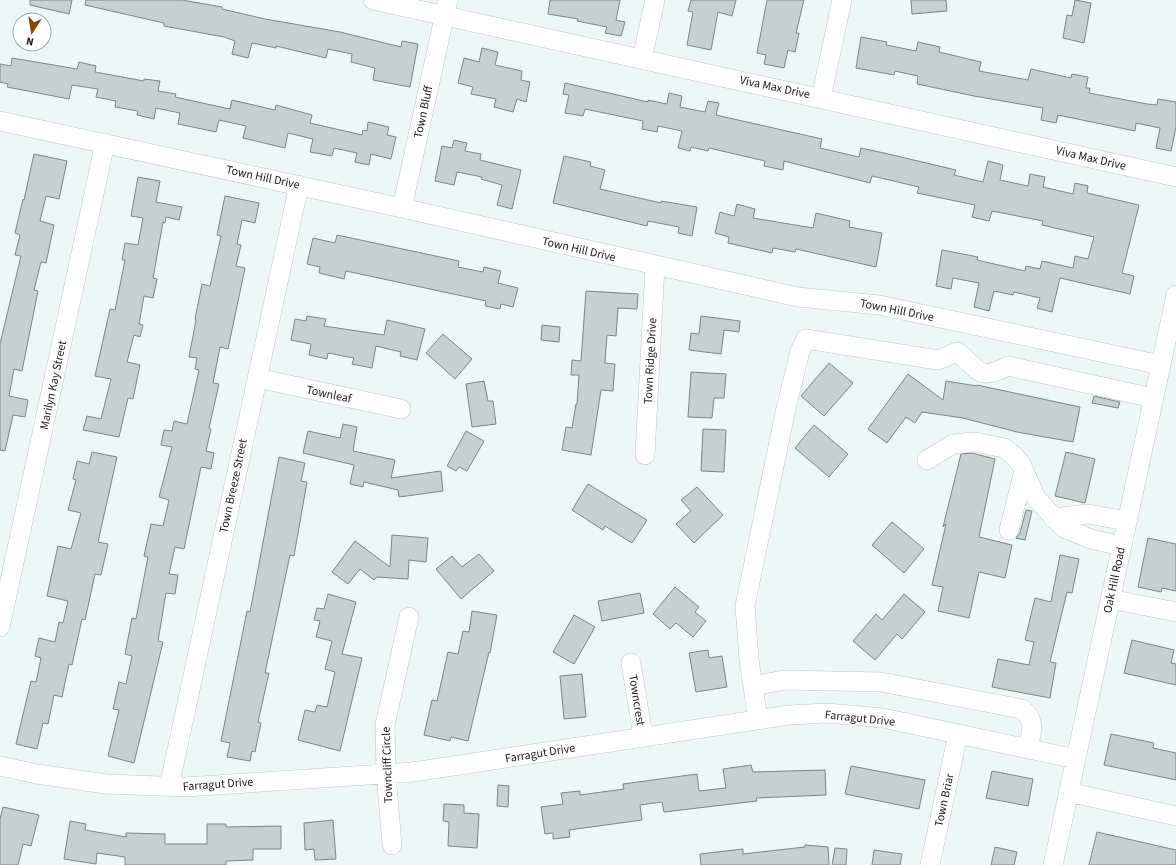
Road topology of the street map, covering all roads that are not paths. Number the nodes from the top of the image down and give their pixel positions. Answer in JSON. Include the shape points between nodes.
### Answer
{"nodes":[{"id":1,"x":373,"y":0,"type":"edge"},
{"id":2,"x":655,"y":0,"type":"edge"},
{"id":3,"x":842,"y":0,"type":"edge"},
{"id":4,"x":446,"y":8,"type":"edge"},
{"id":5,"x":642,"y":59,"type":"junction"},
{"id":6,"x":821,"y":98,"type":"junction"},
{"id":7,"x":0,"y":121,"type":"edge"},
{"id":8,"x":105,"y":143,"type":"junction"},
{"id":9,"x":1176,"y":176,"type":"edge"},
{"id":10,"x":299,"y":185,"type":"junction"},
{"id":11,"x":402,"y":208,"type":"junction"},
{"id":12,"x":655,"y":266,"type":"junction"},
{"id":13,"x":1176,"y":295,"type":"edge"},
{"id":14,"x":1161,"y":365,"type":"junction"},
{"id":15,"x":257,"y":378,"type":"junction"},
{"id":16,"x":1153,"y":398,"type":"junction"},
{"id":17,"x":401,"y":410,"type":"dead end"},
{"id":18,"x":644,"y":455,"type":"dead end"},
{"id":19,"x":927,"y":460,"type":"dead end"},
{"id":20,"x":1024,"y":471,"type":"junction"},
{"id":21,"x":1053,"y":518,"type":"junction"},
{"id":22,"x":1127,"y":521,"type":"junction"},
{"id":23,"x":1009,"y":530,"type":"dead end"},
{"id":24,"x":1122,"y":546,"type":"junction"},
{"id":25,"x":1110,"y":599,"type":"junction"},
{"id":26,"x":1176,"y":612,"type":"edge"},
{"id":27,"x":409,"y":617,"type":"dead end"},
{"id":28,"x":0,"y":627,"type":"edge"},
{"id":29,"x":631,"y":663,"type":"dead end"},
{"id":30,"x":753,"y":686,"type":"junction"},
{"id":31,"x":758,"y":719,"type":"junction"},
{"id":32,"x":958,"y":734,"type":"junction"},
{"id":33,"x":643,"y":736,"type":"junction"},
{"id":34,"x":1028,"y":749,"type":"junction"},
{"id":35,"x":1076,"y":759,"type":"junction"},
{"id":36,"x":0,"y":766,"type":"edge"},
{"id":37,"x":386,"y":773,"type":"junction"},
{"id":38,"x":168,"y":787,"type":"junction"},
{"id":39,"x":1068,"y":792,"type":"junction"},
{"id":40,"x":1176,"y":816,"type":"edge"},
{"id":41,"x":392,"y":845,"type":"dead end"},
{"id":42,"x":930,"y":865,"type":"edge"},
{"id":43,"x":1052,"y":865,"type":"edge"}],
"edges":[{"from":1,"to":4,"type":"street","name":"Viva Max Drive"},
{"from":2,"to":5,"type":"street"},
{"from":3,"to":6,"type":"street"},
{"from":4,"to":5,"type":"street","name":"Viva Max Drive"},
{"from":4,"to":11,"type":"street","name":"Town Bluff"},
{"from":5,"to":6,"type":"street","name":"Viva Max Drive"},
{"from":6,"to":9,"type":"street","name":"Viva Max Drive"},
{"from":7,"to":8,"type":"street","name":"Town Hill Drive"},
{"from":8,"to":10,"type":"street","name":"Town Hill Drive"},
{"from":8,"to":28,"type":"street","name":"Marilyn Kay Street"},
{"from":10,"to":11,"type":"street","name":"Town Hill Drive"},
{"from":10,"to":15,"type":"street","name":"Town Breeze Street"},
{"from":11,"to":12,"type":"street","name":"Town Hill Drive"},
{"from":12,"to":14,"type":"street","name":"Town Hill Drive","via":[[798,297],[879,305]]},
{"from":12,"to":18,"type":"street","name":"Town Ridge Drive"},
{"from":13,"to":14,"type":"street","name":"Oak Hill Road"},
{"from":14,"to":16,"type":"street","name":"Oak Hill Road"},
{"from":15,"to":17,"type":"street","name":"Townleaf"},
{"from":15,"to":38,"type":"street","name":"Town Breeze Street"},
{"from":16,"to":22,"type":"street","name":"Oak Hill Road"},
{"from":16,"to":30,"type":"street","via":[[1008,366],[993,374],[982,373],[958,352],[938,360],[806,339],[800,351],[787,405],[745,606]]},
{"from":19,"to":20,"type":"street","via":[[953,444],[974,442],[1004,448],[1014,456]]},
{"from":20,"to":21,"type":"street","via":[[1036,498]]},
{"from":20,"to":23,"type":"street"},
{"from":21,"to":22,"type":"street","via":[[1088,514]]},
{"from":21,"to":24,"type":"street","via":[[1064,528],[1091,539]]},
{"from":22,"to":24,"type":"street","name":"Oak Hill Road"},
{"from":24,"to":25,"type":"street","name":"Oak Hill Road"},
{"from":25,"to":26,"type":"street"},
{"from":25,"to":35,"type":"street","name":"Oak Hill Road"},
{"from":27,"to":37,"type":"street","name":"Towncliff Circle","via":[[385,725]]},
{"from":29,"to":33,"type":"street","name":"Towncrest"},
{"from":30,"to":31,"type":"street"},
{"from":30,"to":34,"type":"street","via":[[784,680],[881,682],[1022,710],[1030,715],[1032,727]]},
{"from":31,"to":32,"type":"street","name":"Farragut Drive","via":[[827,713],[883,718]]},
{"from":31,"to":33,"type":"street","name":"Farragut Drive"},
{"from":32,"to":34,"type":"street","name":"Farragut Drive"},
{"from":32,"to":42,"type":"street","name":"Town Briar"},
{"from":33,"to":37,"type":"street","name":"Farragut Drive","via":[[455,767]]},
{"from":34,"to":35,"type":"street","name":"Farragut Drive"},
{"from":35,"to":39,"type":"street","name":"Oak Hill Road"},
{"from":36,"to":38,"type":"street","name":"Farragut Drive","via":[[106,784]]},
{"from":37,"to":38,"type":"street","name":"Farragut Drive"},
{"from":37,"to":41,"type":"street","name":"Towncliff Circle"},
{"from":39,"to":40,"type":"street"},
{"from":39,"to":43,"type":"street","name":"Oak Hill Road"}]}
